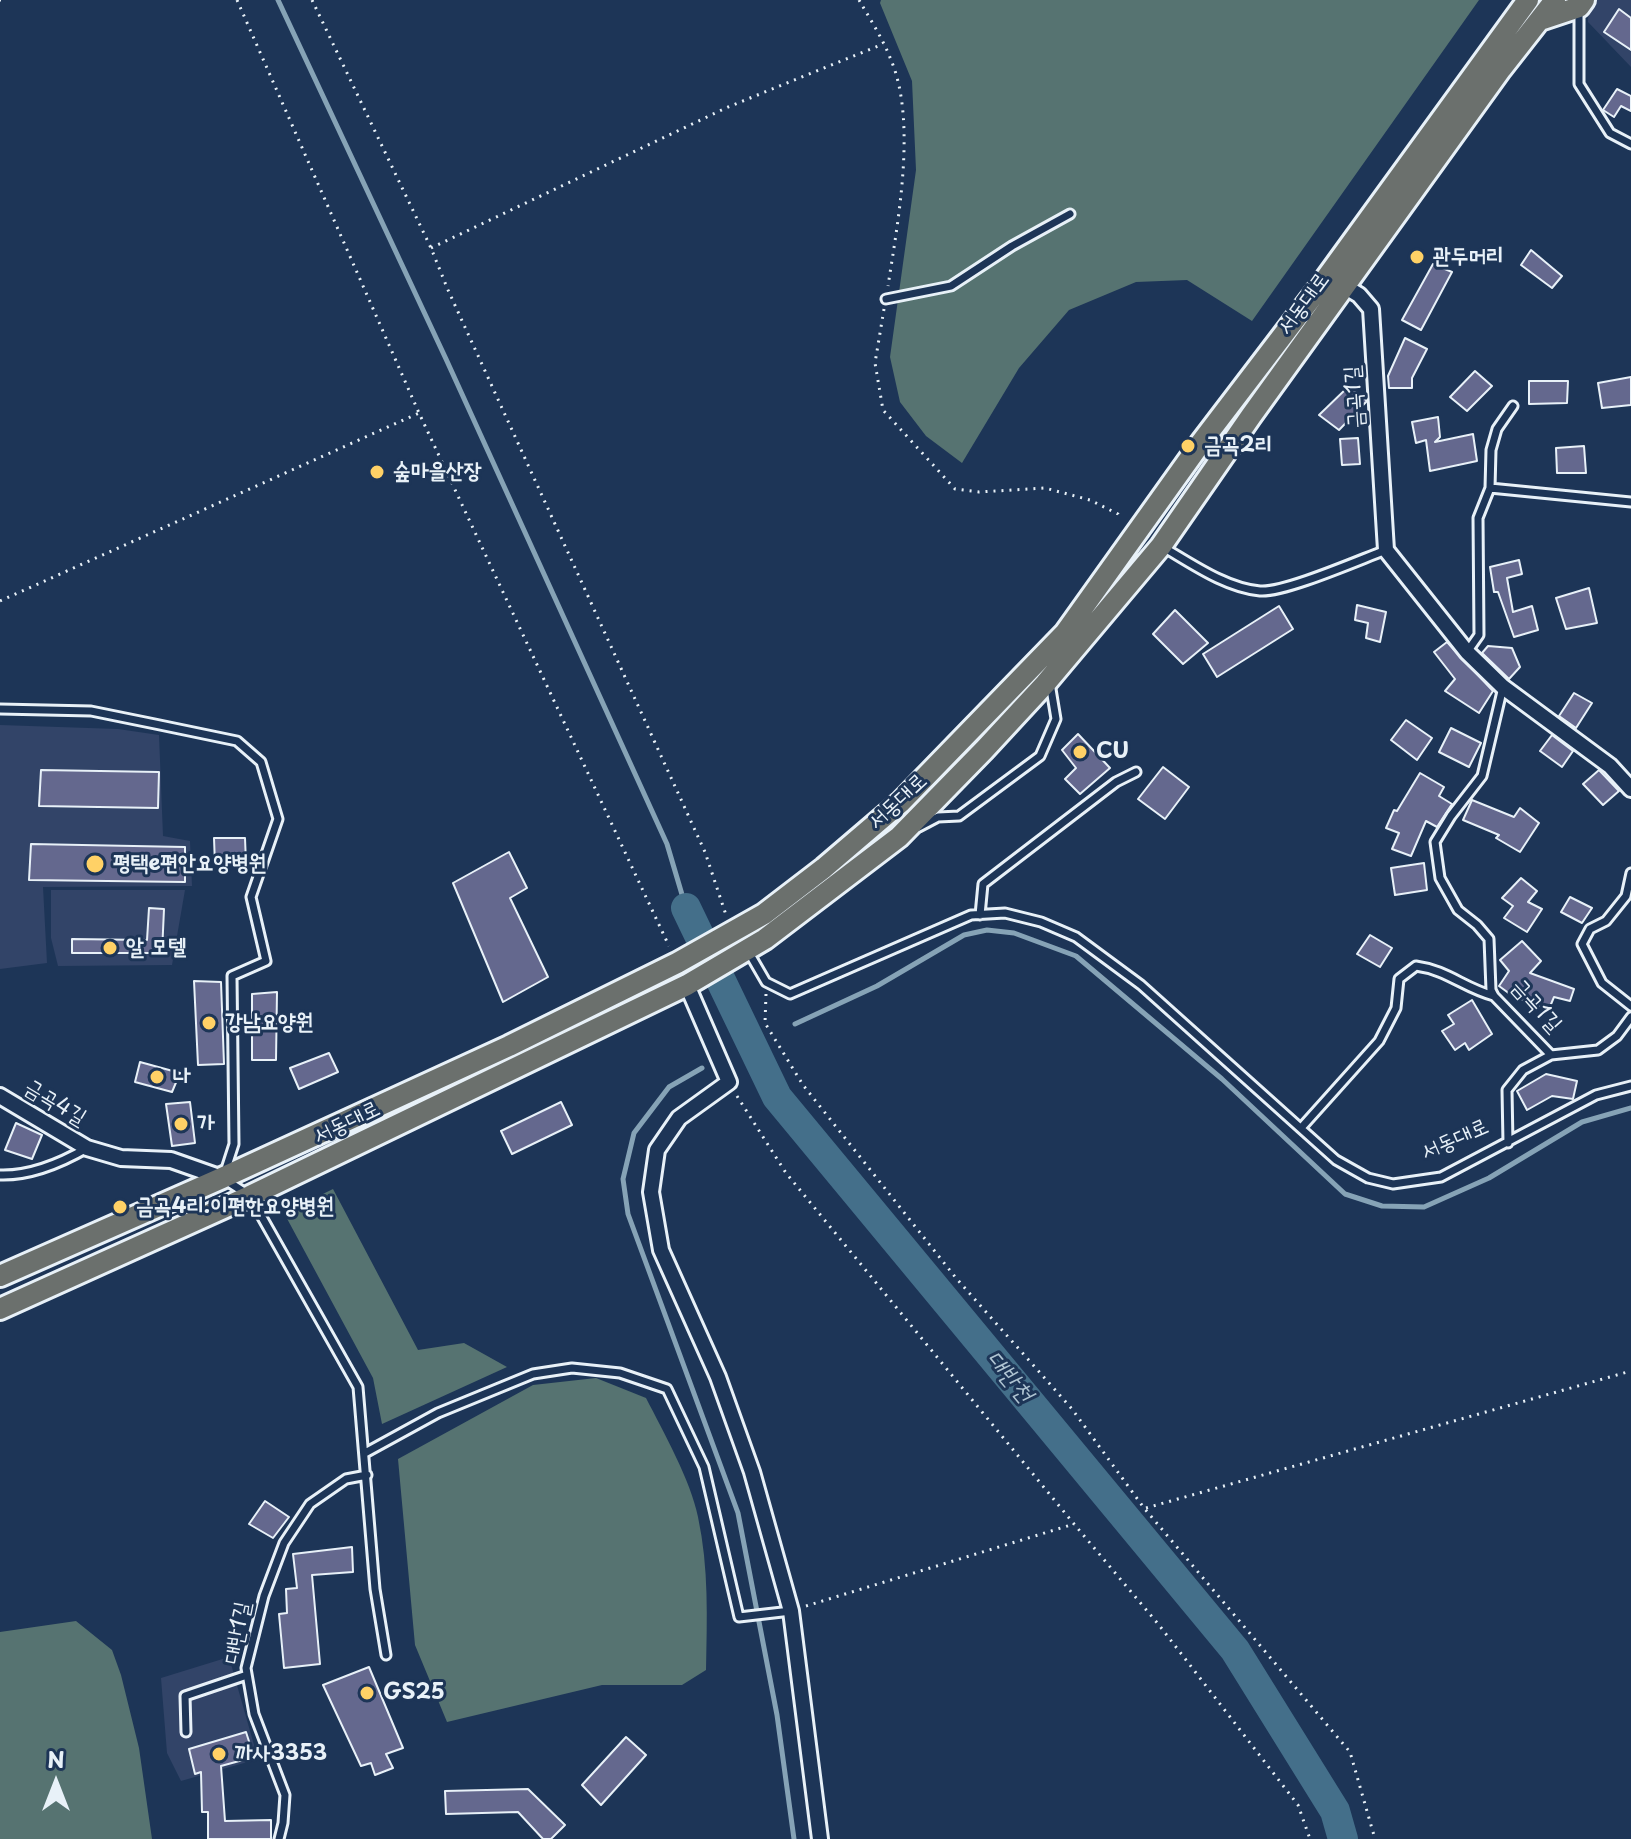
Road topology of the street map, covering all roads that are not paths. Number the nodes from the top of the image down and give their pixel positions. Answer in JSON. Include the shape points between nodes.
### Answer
{"nodes":[{"id":1,"x":1555,"y":0,"type":"edge"},
{"id":2,"x":1581,"y":3,"type":"edge"},
{"id":3,"x":1524,"y":4,"type":"edge"},
{"id":4,"x":1540,"y":20,"type":"junction"},
{"id":5,"x":1631,"y":144,"type":"edge"},
{"id":6,"x":1070,"y":214,"type":"dead end"},
{"id":7,"x":1328,"y":275,"type":"junction"},
{"id":8,"x":1346,"y":288,"type":"junction"},
{"id":9,"x":886,"y":299,"type":"road end"},
{"id":10,"x":1513,"y":406,"type":"dead end"},
{"id":11,"x":1490,"y":488,"type":"junction"},
{"id":12,"x":1631,"y":502,"type":"edge"},
{"id":13,"x":1161,"y":546,"type":"junction"},
{"id":14,"x":1386,"y":550,"type":"junction"},
{"id":15,"x":1467,"y":652,"type":"junction"},
{"id":16,"x":1050,"y":678,"type":"junction"},
{"id":17,"x":1503,"y":687,"type":"junction"},
{"id":18,"x":0,"y":709,"type":"edge"},
{"id":19,"x":1136,"y":772,"type":"dead end"},
{"id":20,"x":1631,"y":789,"type":"edge"},
{"id":21,"x":899,"y":837,"type":"junction"},
{"id":22,"x":1631,"y":873,"type":"edge"},
{"id":23,"x":980,"y":915,"type":"junction"},
{"id":24,"x":741,"y":953,"type":"junction"},
{"id":25,"x":693,"y":982,"type":"junction"},
{"id":26,"x":1494,"y":996,"type":"junction"},
{"id":27,"x":1631,"y":1006,"type":"edge"},
{"id":28,"x":1631,"y":1017,"type":"edge"},
{"id":29,"x":1551,"y":1055,"type":"junction"},
{"id":30,"x":1631,"y":1086,"type":"edge"},
{"id":31,"x":0,"y":1096,"type":"edge"},
{"id":32,"x":1301,"y":1128,"type":"junction"},
{"id":33,"x":1508,"y":1143,"type":"junction"},
{"id":34,"x":87,"y":1148,"type":"junction"},
{"id":35,"x":0,"y":1175,"type":"edge"},
{"id":36,"x":222,"y":1178,"type":"junction"},
{"id":37,"x":250,"y":1196,"type":"junction"},
{"id":38,"x":0,"y":1276,"type":"edge"},
{"id":39,"x":0,"y":1309,"type":"edge"},
{"id":40,"x":365,"y":1453,"type":"junction"},
{"id":41,"x":367,"y":1475,"type":"junction"},
{"id":42,"x":791,"y":1611,"type":"junction"},
{"id":43,"x":386,"y":1655,"type":"dead end"},
{"id":44,"x":247,"y":1675,"type":"junction"},
{"id":45,"x":186,"y":1732,"type":"dead end"},
{"id":46,"x":279,"y":1839,"type":"edge"},
{"id":47,"x":820,"y":1839,"type":"edge"}],
"edges":[{"from":1,"to":4,"type":"main road","name":"서동대로"},
{"from":2,"to":4,"type":"main road"},
{"from":2,"to":5,"type":"lane","via":[[1579,84],[1610,133]]},
{"from":3,"to":7,"type":"main road","name":"서동대로"},
{"from":4,"to":8,"type":"main road","name":"서동대로"},
{"from":6,"to":9,"type":"lane","via":[[951,286]]},
{"from":7,"to":8,"type":"street","name":"금곡1길"},
{"from":7,"to":36,"type":"main road","name":"서동대로","via":[[1065,633],[900,803],[824,868],[764,914],[685,959]]},
{"from":8,"to":13,"type":"main road","name":"서동대로"},
{"from":8,"to":14,"type":"street","name":"금곡1길","via":[[1371,309]]},
{"from":10,"to":11,"type":"lane","via":[[1497,429],[1491,450]]},
{"from":11,"to":12,"type":"lane"},
{"from":11,"to":15,"type":"lane","via":[[1478,518],[1479,635]]},
{"from":13,"to":14,"type":"lane","via":[[1213,577],[1261,591]]},
{"from":13,"to":16,"type":"main road","name":"서동대로"},
{"from":14,"to":15,"type":"street"},
{"from":15,"to":17,"type":"street"},
{"from":16,"to":21,"type":"main road","name":"서동대로"},
{"from":16,"to":21,"type":"lane","via":[[1056,719],[1040,756],[959,816],[938,817]]},
{"from":17,"to":20,"type":"street","via":[[1610,766]]},
{"from":17,"to":26,"type":"lane","name":"금곡1길","via":[[1482,776],[1435,842],[1440,878],[1458,910],[1489,939]]},
{"from":18,"to":36,"type":"lane","via":[[91,711],[237,741],[261,762],[278,819],[251,897],[266,961],[232,976],[234,1144]]},
{"from":19,"to":23,"type":"lane","via":[[983,884]]},
{"from":21,"to":24,"type":"main road","name":"서동대로"},
{"from":22,"to":27,"type":"lane","via":[[1626,896],[1606,921],[1590,929],[1582,944],[1602,983]]},
{"from":23,"to":24,"type":"lane","name":"서동대로","via":[[790,994],[766,982]]},
{"from":23,"to":32,"type":"lane","name":"서동대로","via":[[1005,913],[1076,937],[1141,985]]},
{"from":24,"to":25,"type":"main road","name":"서동대로"},
{"from":25,"to":37,"type":"main road","name":"서동대로"},
{"from":25,"to":42,"type":"street","via":[[729,1082],[679,1118],[657,1150],[651,1192],[661,1250],[728,1404]]},
{"from":26,"to":29,"type":"lane","name":"금곡1길"},
{"from":26,"to":32,"type":"lane","via":[[1436,969],[1416,966],[1399,979],[1396,1008],[1379,1041]]},
{"from":28,"to":29,"type":"lane","name":"금곡1길","via":[[1598,1050]]},
{"from":29,"to":33,"type":"lane","name":"금곡1길","via":[[1523,1070],[1507,1090]]},
{"from":30,"to":33,"type":"lane","via":[[1596,1095]]},
{"from":31,"to":34,"type":"street","name":"금곡4길"},
{"from":32,"to":33,"type":"lane","name":"서동대로","via":[[1336,1160],[1368,1178],[1393,1184],[1441,1177]]},
{"from":34,"to":35,"type":"lane","name":"금곡4길","via":[[58,1164]]},
{"from":34,"to":36,"type":"street","name":"금곡4길","via":[[121,1158],[171,1160]]},
{"from":36,"to":37,"type":"lane"},
{"from":36,"to":38,"type":"main road","name":"서동대로"},
{"from":37,"to":39,"type":"main road","name":"서동대로"},
{"from":37,"to":40,"type":"lane","via":[[358,1387]]},
{"from":40,"to":41,"type":"lane"},
{"from":40,"to":42,"type":"lane","via":[[438,1413],[533,1374],[572,1368],[620,1373],[667,1389],[704,1467],[739,1617]]},
{"from":41,"to":43,"type":"lane","via":[[375,1589]]},
{"from":41,"to":44,"type":"lane","name":"대반1길","via":[[346,1479],[310,1504],[284,1543],[264,1596]]},
{"from":42,"to":47,"type":"street"},
{"from":44,"to":45,"type":"lane","via":[[185,1696]]},
{"from":44,"to":46,"type":"lane","name":"대반1길","via":[[254,1714],[285,1795]]}]}
